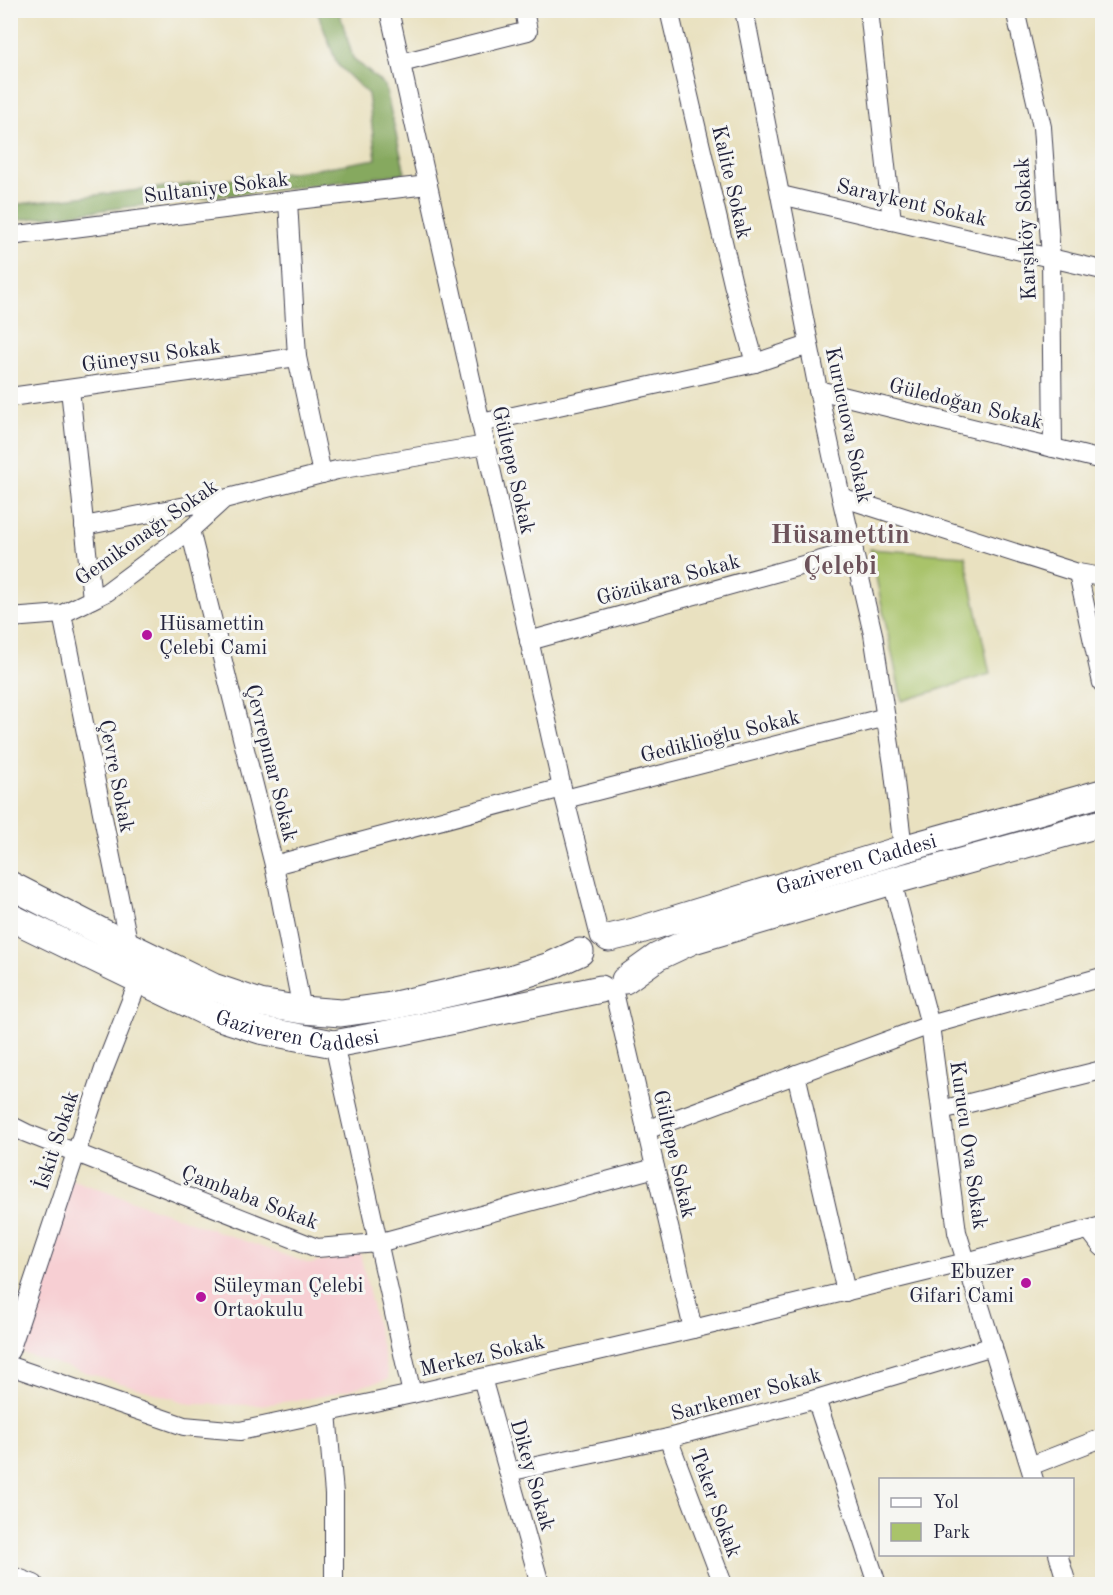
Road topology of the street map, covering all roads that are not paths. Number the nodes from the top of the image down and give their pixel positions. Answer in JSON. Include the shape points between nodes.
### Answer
{"nodes":[{"id":1,"x":389,"y":10,"type":"edge"},
{"id":2,"x":524,"y":10,"type":"edge"},
{"id":3,"x":669,"y":10,"type":"edge"},
{"id":4,"x":744,"y":10,"type":"edge"},
{"id":5,"x":869,"y":10,"type":"edge"},
{"id":6,"x":1015,"y":10,"type":"edge"},
{"id":7,"x":401,"y":63,"type":"junction"},
{"id":8,"x":428,"y":185,"type":"junction"},
{"id":9,"x":781,"y":195,"type":"junction"},
{"id":10,"x":288,"y":201,"type":"junction"},
{"id":11,"x":892,"y":221,"type":"junction"},
{"id":12,"x":10,"y":236,"type":"edge"},
{"id":13,"x":1051,"y":258,"type":"junction"},
{"id":14,"x":1102,"y":270,"type":"edge"},
{"id":15,"x":809,"y":345,"type":"junction"},
{"id":16,"x":297,"y":357,"type":"junction"},
{"id":17,"x":755,"y":363,"type":"junction"},
{"id":18,"x":70,"y":389,"type":"junction"},
{"id":19,"x":818,"y":390,"type":"junction"},
{"id":20,"x":10,"y":398,"type":"edge"},
{"id":21,"x":481,"y":423,"type":"junction"},
{"id":22,"x":486,"y":445,"type":"junction"},
{"id":23,"x":1053,"y":448,"type":"junction"},
{"id":24,"x":1102,"y":460,"type":"edge"},
{"id":25,"x":322,"y":474,"type":"junction"},
{"id":26,"x":841,"y":497,"type":"junction"},
{"id":27,"x":224,"y":499,"type":"junction"},
{"id":28,"x":84,"y":526,"type":"junction"},
{"id":29,"x":190,"y":530,"type":"junction"},
{"id":30,"x":854,"y":551,"type":"junction"},
{"id":31,"x":1078,"y":573,"type":"junction"},
{"id":32,"x":1102,"y":577,"type":"edge"},
{"id":33,"x":92,"y":599,"type":"junction"},
{"id":34,"x":62,"y":615,"type":"junction"},
{"id":35,"x":10,"y":618,"type":"edge"},
{"id":36,"x":530,"y":641,"type":"junction"},
{"id":37,"x":1102,"y":683,"type":"edge"},
{"id":38,"x":886,"y":717,"type":"junction"},
{"id":39,"x":1102,"y":793,"type":"edge"},
{"id":40,"x":563,"y":794,"type":"junction"},
{"id":41,"x":1102,"y":823,"type":"edge"},
{"id":42,"x":903,"y":849,"type":"junction"},
{"id":43,"x":274,"y":865,"type":"junction"},
{"id":44,"x":892,"y":881,"type":"junction"},
{"id":45,"x":10,"y":885,"type":"edge"},
{"id":46,"x":10,"y":917,"type":"edge"},
{"id":47,"x":597,"y":942,"type":"junction"},
{"id":48,"x":129,"y":946,"type":"junction"},
{"id":49,"x":1102,"y":977,"type":"edge"},
{"id":50,"x":139,"y":980,"type":"junction"},
{"id":51,"x":613,"y":986,"type":"junction"},
{"id":52,"x":302,"y":1010,"type":"junction"},
{"id":53,"x":930,"y":1025,"type":"junction"},
{"id":54,"x":334,"y":1044,"type":"junction"},
{"id":55,"x":1102,"y":1071,"type":"edge"},
{"id":56,"x":796,"y":1074,"type":"junction"},
{"id":57,"x":941,"y":1110,"type":"junction"},
{"id":58,"x":10,"y":1125,"type":"edge"},
{"id":59,"x":646,"y":1130,"type":"junction"},
{"id":60,"x":75,"y":1153,"type":"junction"},
{"id":61,"x":655,"y":1168,"type":"junction"},
{"id":62,"x":1096,"y":1228,"type":"edge"},
{"id":63,"x":378,"y":1243,"type":"junction"},
{"id":64,"x":1102,"y":1246,"type":"edge"},
{"id":65,"x":966,"y":1262,"type":"junction"},
{"id":66,"x":846,"y":1292,"type":"junction"},
{"id":67,"x":693,"y":1329,"type":"junction"},
{"id":68,"x":993,"y":1346,"type":"junction"},
{"id":69,"x":10,"y":1351,"type":"edge"},
{"id":70,"x":10,"y":1366,"type":"edge"},
{"id":71,"x":482,"y":1378,"type":"junction"},
{"id":72,"x":412,"y":1394,"type":"junction"},
{"id":73,"x":816,"y":1399,"type":"junction"},
{"id":74,"x":327,"y":1412,"type":"junction"},
{"id":75,"x":668,"y":1438,"type":"junction"},
{"id":76,"x":1102,"y":1438,"type":"edge"},
{"id":77,"x":508,"y":1472,"type":"junction"},
{"id":78,"x":1032,"y":1473,"type":"edge"},
{"id":79,"x":1059,"y":1556,"type":"edge"},
{"id":80,"x":10,"y":1575,"type":"edge"},
{"id":81,"x":717,"y":1583,"type":"edge"},
{"id":82,"x":34,"y":1584,"type":"edge"},
{"id":83,"x":334,"y":1584,"type":"edge"},
{"id":84,"x":540,"y":1584,"type":"edge"},
{"id":85,"x":877,"y":1584,"type":"edge"},
{"id":86,"x":1067,"y":1584,"type":"edge"}],
"edges":[{"from":1,"to":7,"type":"street","name":"Gültepe Sokak"},
{"from":2,"to":7,"type":"street","via":[[528,31]]},
{"from":3,"to":17,"type":"street","name":"Kalite Sokak"},
{"from":4,"to":9,"type":"street","name":"Kurucuova Sokak"},
{"from":5,"to":11,"type":"street"},
{"from":6,"to":13,"type":"street","name":"Karşıköy Sokak","via":[[1042,127]]},
{"from":7,"to":8,"type":"street","name":"Gültepe Sokak"},
{"from":8,"to":10,"type":"street","name":"Sultaniye Sokak"},
{"from":8,"to":21,"type":"street","name":"Gültepe Sokak"},
{"from":9,"to":11,"type":"street","name":"Saraykent Sokak"},
{"from":9,"to":15,"type":"street","name":"Kurucuova Sokak"},
{"from":10,"to":12,"type":"street","name":"Sultaniye Sokak"},
{"from":10,"to":16,"type":"street"},
{"from":11,"to":13,"type":"street","name":"Saraykent Sokak"},
{"from":13,"to":14,"type":"street","name":"Saraykent Sokak"},
{"from":13,"to":23,"type":"street","name":"Karşıköy Sokak"},
{"from":15,"to":17,"type":"street"},
{"from":15,"to":19,"type":"street","name":"Kurucuova Sokak"},
{"from":16,"to":18,"type":"street","name":"Güneysu Sokak"},
{"from":16,"to":25,"type":"street"},
{"from":17,"to":21,"type":"street"},
{"from":18,"to":20,"type":"street","name":"Güneysu Sokak"},
{"from":18,"to":28,"type":"street"},
{"from":19,"to":23,"type":"street","name":"Güledoğan Sokak"},
{"from":19,"to":26,"type":"street","name":"Kurucuova Sokak"},
{"from":21,"to":22,"type":"street","name":"Gültepe Sokak"},
{"from":22,"to":25,"type":"street","name":"Gemikonağı Sokak"},
{"from":22,"to":36,"type":"street","name":"Gültepe Sokak"},
{"from":23,"to":24,"type":"street","name":"Güledoğan Sokak"},
{"from":25,"to":27,"type":"street","name":"Gemikonağı Sokak"},
{"from":26,"to":30,"type":"street","name":"Kurucuova Sokak"},
{"from":26,"to":31,"type":"street"},
{"from":27,"to":28,"type":"street"},
{"from":27,"to":29,"type":"street","name":"Gemikonağı Sokak"},
{"from":28,"to":33,"type":"street"},
{"from":29,"to":33,"type":"street","name":"Gemikonağı Sokak"},
{"from":29,"to":43,"type":"street","name":"Çevrepınar Sokak"},
{"from":30,"to":36,"type":"street","name":"Gözükara Sokak"},
{"from":30,"to":38,"type":"street","name":"Kurucuova Sokak"},
{"from":31,"to":32,"type":"street"},
{"from":31,"to":37,"type":"street"},
{"from":33,"to":34,"type":"street","name":"Gemikonağı Sokak"},
{"from":34,"to":35,"type":"street","name":"Gemikonağı Sokak"},
{"from":34,"to":48,"type":"street","name":"Çevre Sokak"},
{"from":36,"to":40,"type":"street","name":"Gültepe Sokak"},
{"from":38,"to":40,"type":"street","name":"Gediklioğlu Sokak"},
{"from":38,"to":42,"type":"street","name":"Kurucuova Sokak"},
{"from":39,"to":42,"type":"main road","name":"Gaziveren Caddesi"},
{"from":40,"to":43,"type":"street","name":"Gediklioğlu Sokak"},
{"from":40,"to":47,"type":"street","name":"Gültepe Sokak"},
{"from":41,"to":44,"type":"main road","name":"Gaziveren Caddesi"},
{"from":42,"to":47,"type":"main road","name":"Gaziveren Caddesi"},
{"from":43,"to":52,"type":"street","name":"Çevrepınar Sokak"},
{"from":44,"to":51,"type":"main road","name":"Gaziveren Caddesi","via":[[693,940],[657,957]]},
{"from":44,"to":53,"type":"street","name":"Kurucu Ova Sokak"},
{"from":45,"to":48,"type":"main road","name":"Gaziveren Caddesi"},
{"from":46,"to":50,"type":"main road","name":"Gaziveren Caddesi"},
{"from":47,"to":51,"type":"main road","via":[[618,941],[629,954],[629,972]]},
{"from":47,"to":51,"type":"main road","via":[[578,960],[581,975],[592,986]]},
{"from":47,"to":52,"type":"main road","name":"Gaziveren Caddesi","via":[[550,966],[510,979],[391,1006],[341,1013]]},
{"from":48,"to":52,"type":"main road","name":"Gaziveren Caddesi","via":[[213,987],[260,1003]]},
{"from":49,"to":53,"type":"street"},
{"from":50,"to":54,"type":"main road","name":"Gaziveren Caddesi","via":[[210,1014],[260,1030]]},
{"from":50,"to":60,"type":"street","name":"İskit Sokak"},
{"from":51,"to":54,"type":"main road","name":"Gaziveren Caddesi"},
{"from":51,"to":59,"type":"street","name":"Gültepe Sokak"},
{"from":53,"to":56,"type":"street"},
{"from":53,"to":57,"type":"street","name":"Kurucu Ova Sokak"},
{"from":54,"to":63,"type":"street"},
{"from":55,"to":57,"type":"street"},
{"from":56,"to":59,"type":"street"},
{"from":56,"to":66,"type":"street"},
{"from":57,"to":65,"type":"street","name":"Kurucu Ova Sokak","via":[[957,1232]]},
{"from":58,"to":60,"type":"street","name":"Çambaba Sokak"},
{"from":59,"to":61,"type":"street","name":"Gültepe Sokak"},
{"from":60,"to":63,"type":"street","name":"Çambaba Sokak","via":[[317,1248]]},
{"from":60,"to":69,"type":"street","name":"İskit Sokak"},
{"from":61,"to":63,"type":"street","name":"Çambaba Sokak"},
{"from":61,"to":67,"type":"street","name":"Gültepe Sokak"},
{"from":62,"to":64,"type":"street"},
{"from":62,"to":65,"type":"street","name":"Merkez Sokak"},
{"from":63,"to":72,"type":"street"},
{"from":65,"to":66,"type":"street","name":"Merkez Sokak"},
{"from":65,"to":68,"type":"street","name":"Kurucu Ova Sokak"},
{"from":66,"to":67,"type":"street","name":"Merkez Sokak"},
{"from":67,"to":71,"type":"street","name":"Merkez Sokak"},
{"from":68,"to":73,"type":"street","name":"Sarıkemer Sokak"},
{"from":68,"to":78,"type":"street","name":"Kurucu Ova Sokak"},
{"from":70,"to":74,"type":"street","name":"Merkez Sokak","via":[[184,1426],[240,1431]]},
{"from":71,"to":72,"type":"street","name":"Merkez Sokak"},
{"from":71,"to":77,"type":"street","name":"Dikey Sokak"},
{"from":72,"to":74,"type":"street","name":"Merkez Sokak"},
{"from":73,"to":75,"type":"street","name":"Sarıkemer Sokak"},
{"from":73,"to":85,"type":"street"},
{"from":74,"to":83,"type":"street","via":[[334,1494]]},
{"from":75,"to":77,"type":"street","name":"Sarıkemer Sokak"},
{"from":75,"to":81,"type":"street","name":"Teker Sokak"},
{"from":76,"to":78,"type":"street"},
{"from":77,"to":84,"type":"street","name":"Dikey Sokak"},
{"from":79,"to":86,"type":"street"},
{"from":80,"to":82,"type":"street"}]}
